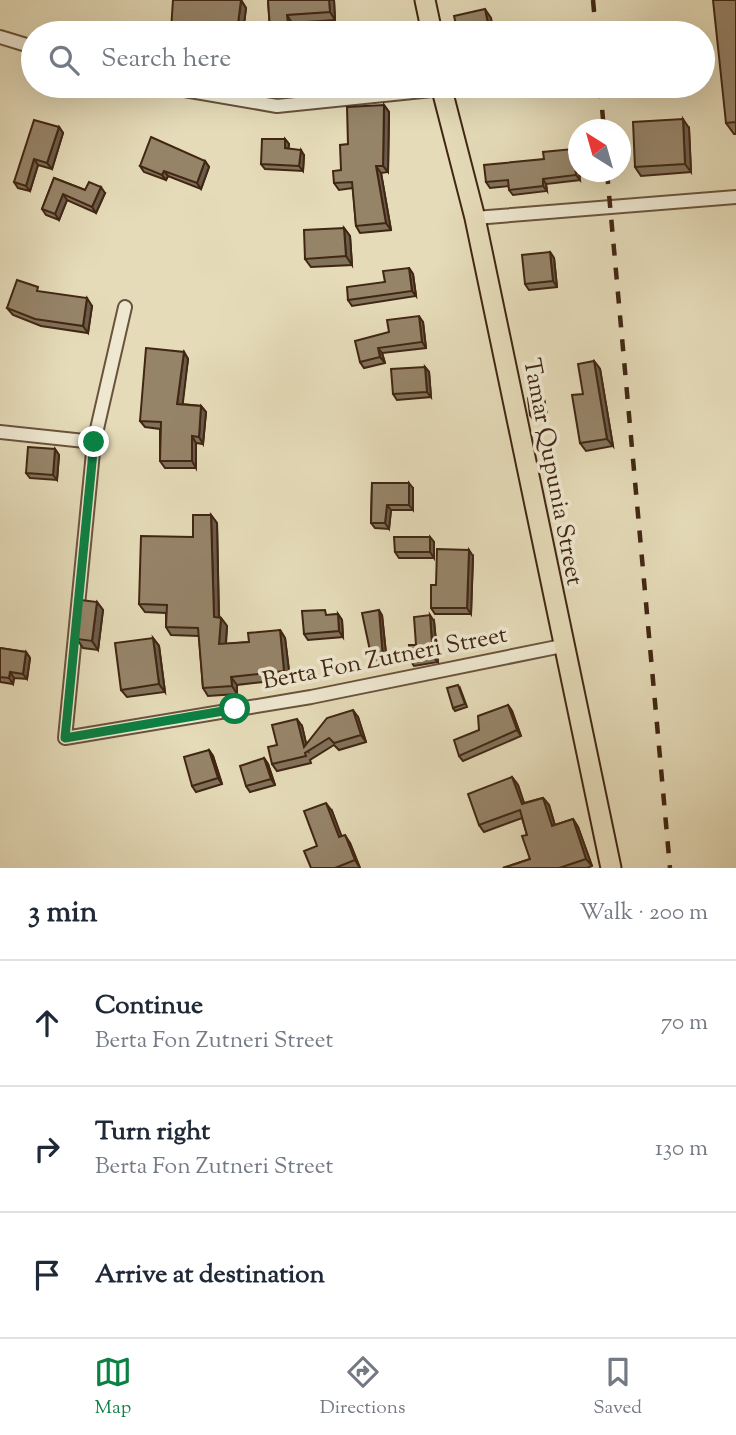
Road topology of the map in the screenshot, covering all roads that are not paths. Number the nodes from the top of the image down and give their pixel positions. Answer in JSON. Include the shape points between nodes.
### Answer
{"nodes":[{"id":1,"x":425,"y":0,"type":"edge"},
{"id":2,"x":429,"y":21,"type":"edge"},
{"id":3,"x":0,"y":37,"type":"edge"},
{"id":4,"x":21,"y":43,"type":"edge"},
{"id":5,"x":231,"y":98,"type":"edge"},
{"id":6,"x":350,"y":98,"type":"edge"},
{"id":7,"x":444,"y":98,"type":"edge"},
{"id":8,"x":736,"y":197,"type":"edge"},
{"id":9,"x":475,"y":218,"type":"junction"},
{"id":10,"x":125,"y":307,"type":"dead end"},
{"id":11,"x":0,"y":432,"type":"edge"},
{"id":12,"x":94,"y":442,"type":"junction"},
{"id":13,"x":562,"y":646,"type":"junction"},
{"id":14,"x":611,"y":868,"type":"edge"}],
"edges":[{"from":1,"to":2,"type":"main road"},
{"from":3,"to":4,"type":"street"},
{"from":5,"to":6,"type":"street","via":[[277,106]]},
{"from":7,"to":9,"type":"main road","name":"Tamar Qupunia Street"},
{"from":8,"to":9,"type":"street"},
{"from":9,"to":13,"type":"main road","name":"Tamar Qupunia Street"},
{"from":10,"to":12,"type":"street"},
{"from":11,"to":12,"type":"street"},
{"from":12,"to":13,"type":"street","name":"Berta Fon Zutneri Street","via":[[65,738],[311,697]]},
{"from":13,"to":14,"type":"main road","name":"Tamar Qupunia Street"}]}
